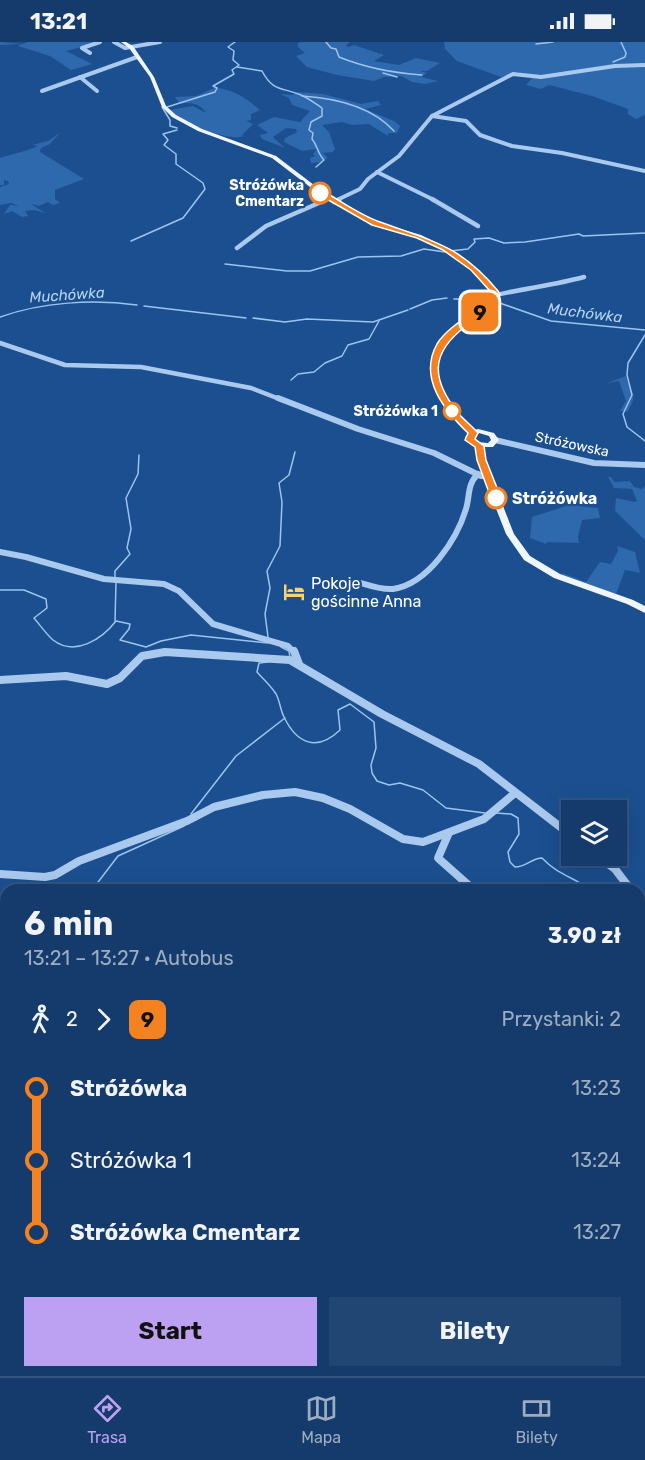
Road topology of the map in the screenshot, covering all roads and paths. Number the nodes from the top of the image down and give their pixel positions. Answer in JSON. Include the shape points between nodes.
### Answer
{"nodes":[{"id":1,"x":100,"y":42,"type":"edge"},
{"id":2,"x":114,"y":42,"type":"edge"},
{"id":3,"x":123,"y":42,"type":"edge"},
{"id":4,"x":160,"y":42,"type":"edge"},
{"id":5,"x":131,"y":47,"type":"junction"},
{"id":6,"x":90,"y":52,"type":"dead end"},
{"id":7,"x":137,"y":57,"type":"junction"},
{"id":8,"x":645,"y":65,"type":"edge"},
{"id":9,"x":80,"y":77,"type":"junction"},
{"id":10,"x":42,"y":91,"type":"dead end"},
{"id":11,"x":97,"y":91,"type":"dead end"},
{"id":12,"x":432,"y":116,"type":"junction"},
{"id":13,"x":645,"y":171,"type":"edge"},
{"id":14,"x":377,"y":172,"type":"junction"},
{"id":15,"x":328,"y":199,"type":"junction"},
{"id":16,"x":334,"y":202,"type":"junction"},
{"id":17,"x":478,"y":226,"type":"dead end"},
{"id":18,"x":237,"y":248,"type":"dead end"},
{"id":19,"x":584,"y":277,"type":"dead end"},
{"id":20,"x":494,"y":299,"type":"junction"},
{"id":21,"x":0,"y":343,"type":"edge"},
{"id":22,"x":473,"y":433,"type":"junction"},
{"id":23,"x":495,"y":440,"type":"junction"},
{"id":24,"x":480,"y":446,"type":"junction"},
{"id":25,"x":645,"y":465,"type":"edge"},
{"id":26,"x":483,"y":475,"type":"junction"},
{"id":27,"x":0,"y":552,"type":"edge"},
{"id":28,"x":115,"y":580,"type":"joint"},
{"id":29,"x":361,"y":583,"type":"dead end"},
{"id":30,"x":645,"y":610,"type":"edge"},
{"id":31,"x":267,"y":639,"type":"joint"},
{"id":32,"x":299,"y":664,"type":"junction"},
{"id":33,"x":0,"y":680,"type":"edge"},
{"id":34,"x":515,"y":793,"type":"junction"},
{"id":35,"x":561,"y":828,"type":"edge"},
{"id":36,"x":448,"y":835,"type":"junction"},
{"id":37,"x":611,"y":866,"type":"edge"},
{"id":38,"x":0,"y":874,"type":"edge"},
{"id":39,"x":467,"y":884,"type":"edge"},
{"id":40,"x":626,"y":884,"type":"edge"}],
"edges":[{"from":1,"to":6,"type":"street","via":[[82,48]]},
{"from":2,"to":5,"type":"street"},
{"from":3,"to":5,"type":"main road"},
{"from":4,"to":5,"type":"street"},
{"from":5,"to":7,"type":"main road"},
{"from":7,"to":9,"type":"street"},
{"from":7,"to":15,"type":"main road","via":[[152,77],[164,107],[174,116],[200,130],[274,157]]},
{"from":8,"to":12,"type":"street","via":[[541,77],[513,74]]},
{"from":9,"to":10,"type":"street"},
{"from":9,"to":11,"type":"street"},
{"from":12,"to":13,"type":"street","via":[[466,121],[480,135],[512,146]]},
{"from":12,"to":14,"type":"street","via":[[399,156]]},
{"from":14,"to":16,"type":"street","via":[[360,189]]},
{"from":14,"to":17,"type":"street"},
{"from":15,"to":16,"type":"main road"},
{"from":15,"to":18,"type":"street","via":[[266,226]]},
{"from":16,"to":20,"type":"main road","via":[[383,226],[419,236],[450,251],[484,278]]},
{"from":19,"to":20,"type":"street"},
{"from":20,"to":22,"type":"main road","via":[[444,340],[434,364],[440,394]]},
{"from":21,"to":26,"type":"street","via":[[65,365],[141,367],[251,388],[434,453]]},
{"from":22,"to":23,"type":"main road","via":[[488,432]]},
{"from":22,"to":24,"type":"main road","via":[[470,440]]},
{"from":23,"to":24,"type":"main road"},
{"from":23,"to":25,"type":"street","name":"Stróżowska","via":[[594,463]]},
{"from":24,"to":26,"type":"main road"},
{"from":26,"to":29,"type":"street","via":[[470,483],[467,508],[451,544],[415,579],[399,588]]},
{"from":26,"to":30,"type":"main road","via":[[514,542],[527,558],[557,576]]},
{"from":27,"to":28,"type":"street"},
{"from":28,"to":31,"type":"street","via":[[155,581],[174,588],[206,620]]},
{"from":31,"to":32,"type":"street","via":[[294,650]]},
{"from":32,"to":33,"type":"street","via":[[288,660],[165,652],[142,656],[120,678],[107,684],[66,676]]},
{"from":32,"to":34,"type":"street","via":[[382,714],[479,764]]},
{"from":34,"to":35,"type":"street"},
{"from":34,"to":36,"type":"street","via":[[487,818]]},
{"from":36,"to":38,"type":"street","via":[[423,842],[403,838],[340,804],[295,792],[214,807],[79,861],[55,875]]},
{"from":36,"to":39,"type":"street","via":[[438,858]]},
{"from":37,"to":40,"type":"street"}]}
